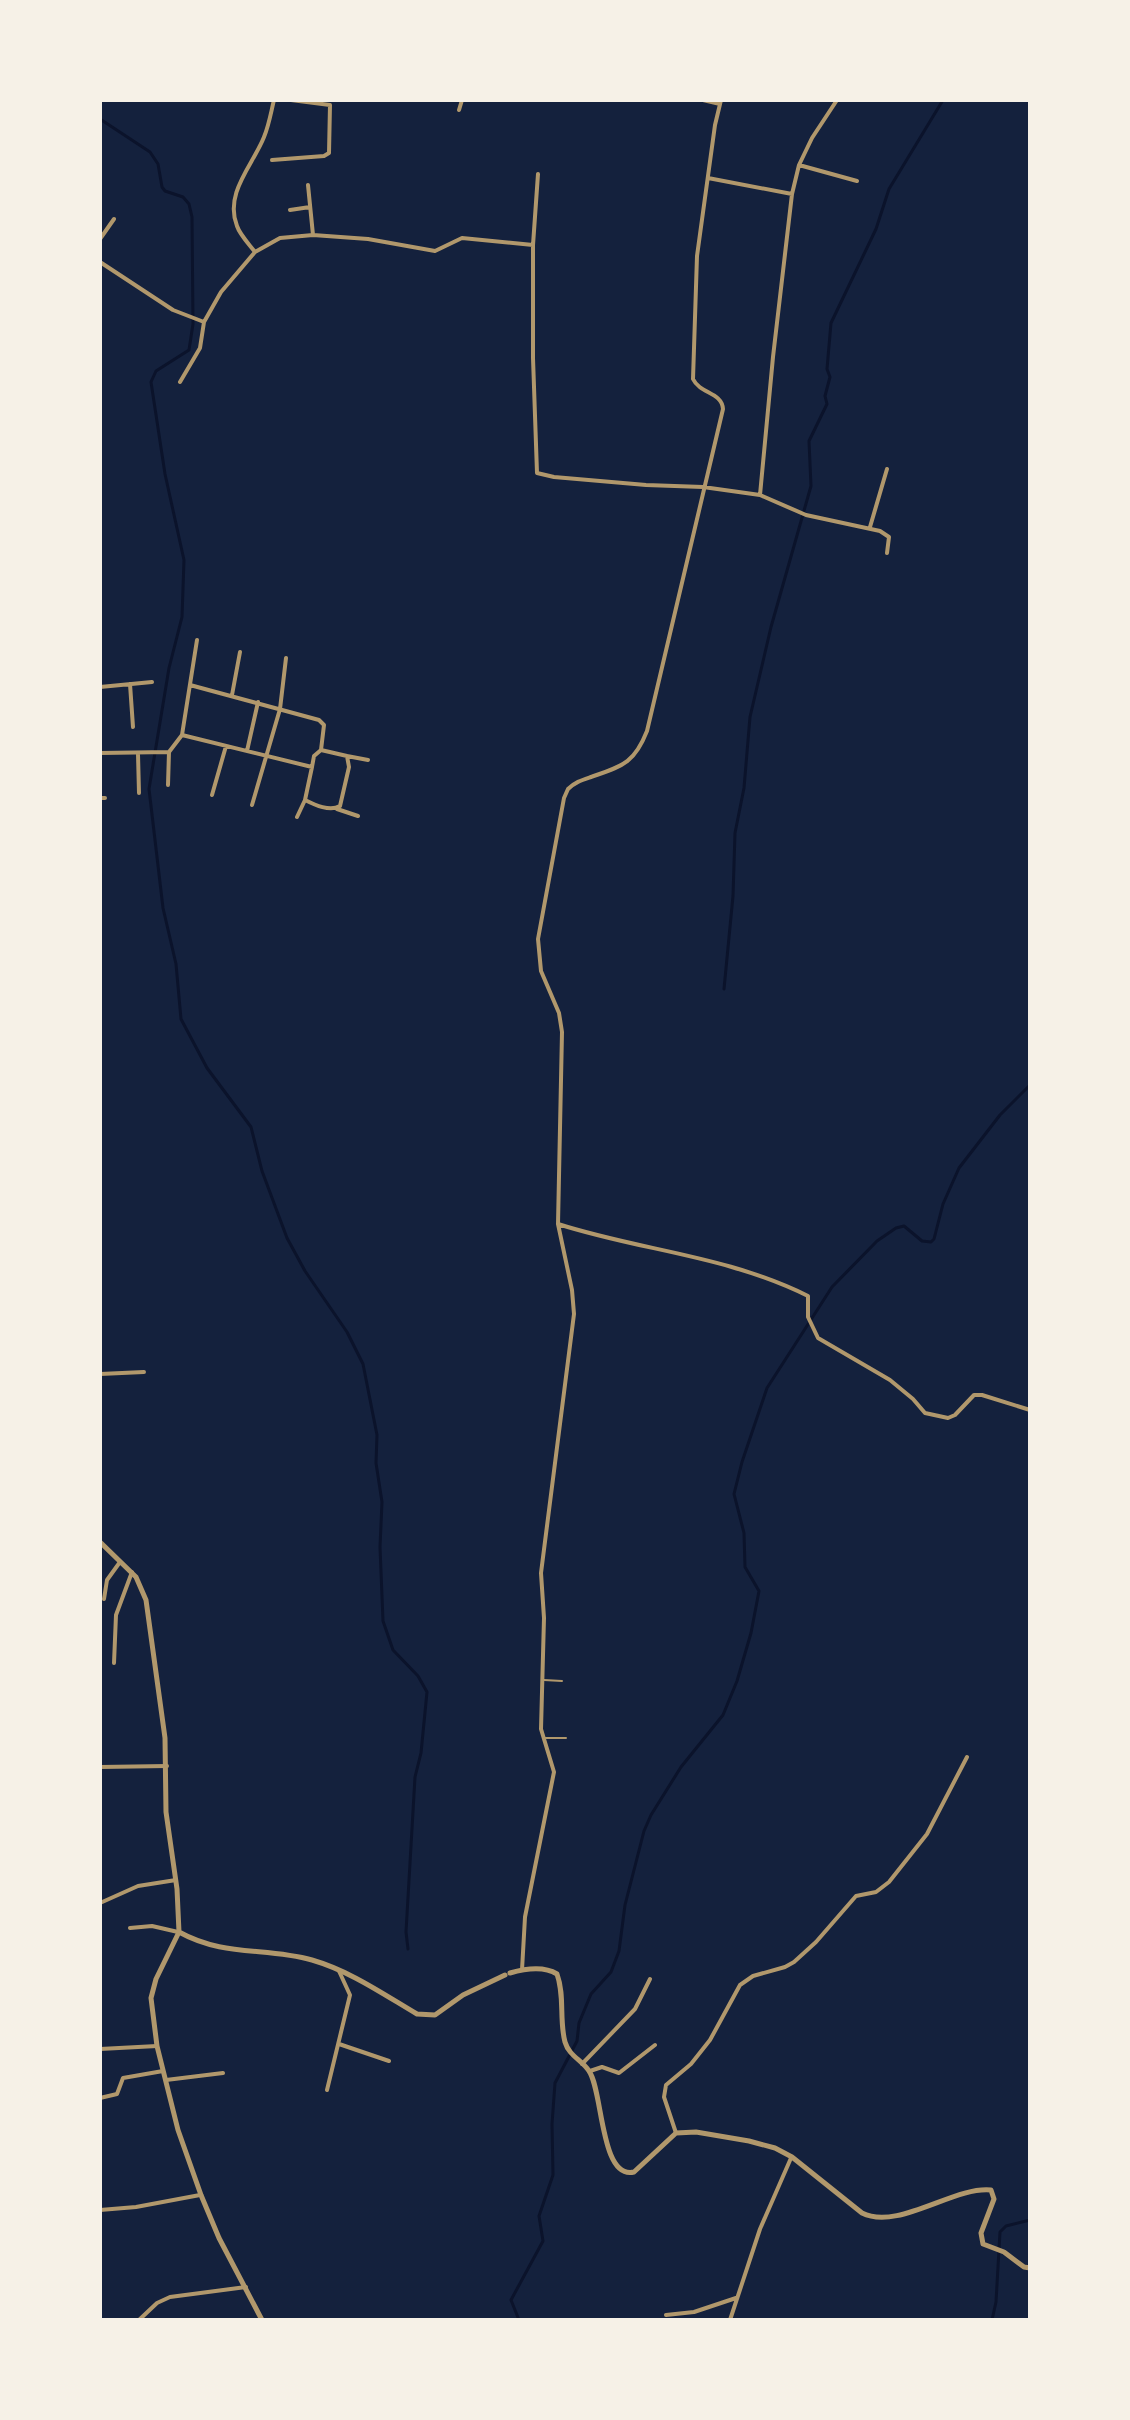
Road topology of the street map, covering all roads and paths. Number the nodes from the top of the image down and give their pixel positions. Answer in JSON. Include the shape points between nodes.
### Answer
{"nodes":[{"id":1,"x":274,"y":100,"type":"edge"},
{"id":2,"x":291,"y":100,"type":"edge"},
{"id":3,"x":462,"y":100,"type":"edge"},
{"id":4,"x":703,"y":100,"type":"edge"},
{"id":5,"x":837,"y":100,"type":"edge"},
{"id":6,"x":721,"y":102,"type":"edge"},
{"id":7,"x":459,"y":110,"type":"dead end"},
{"id":8,"x":272,"y":160,"type":"dead end"},
{"id":9,"x":799,"y":165,"type":"junction"},
{"id":10,"x":538,"y":174,"type":"dead end"},
{"id":11,"x":708,"y":178,"type":"junction"},
{"id":12,"x":857,"y":181,"type":"dead end"},
{"id":13,"x":308,"y":185,"type":"dead end"},
{"id":14,"x":792,"y":194,"type":"junction"},
{"id":15,"x":310,"y":207,"type":"junction"},
{"id":16,"x":290,"y":210,"type":"dead end"},
{"id":17,"x":114,"y":219,"type":"dead end"},
{"id":18,"x":313,"y":235,"type":"junction"},
{"id":19,"x":100,"y":239,"type":"edge"},
{"id":20,"x":533,"y":245,"type":"junction"},
{"id":21,"x":255,"y":252,"type":"junction"},
{"id":22,"x":100,"y":262,"type":"edge"},
{"id":23,"x":204,"y":322,"type":"junction"},
{"id":24,"x":180,"y":382,"type":"dead end"},
{"id":25,"x":887,"y":469,"type":"dead end"},
{"id":26,"x":703,"y":487,"type":"junction"},
{"id":27,"x":760,"y":495,"type":"junction"},
{"id":28,"x":870,"y":527,"type":"junction"},
{"id":29,"x":887,"y":553,"type":"dead end"},
{"id":30,"x":197,"y":640,"type":"dead end"},
{"id":31,"x":240,"y":652,"type":"dead end"},
{"id":32,"x":286,"y":658,"type":"dead end"},
{"id":33,"x":152,"y":682,"type":"dead end"},
{"id":34,"x":130,"y":684,"type":"junction"},
{"id":35,"x":190,"y":685,"type":"junction"},
{"id":36,"x":100,"y":687,"type":"edge"},
{"id":37,"x":232,"y":695,"type":"junction"},
{"id":38,"x":258,"y":701,"type":"junction"},
{"id":39,"x":280,"y":709,"type":"junction"},
{"id":40,"x":133,"y":727,"type":"dead end"},
{"id":41,"x":182,"y":735,"type":"junction"},
{"id":42,"x":226,"y":746,"type":"junction"},
{"id":43,"x":321,"y":750,"type":"junction"},
{"id":44,"x":247,"y":751,"type":"junction"},
{"id":45,"x":169,"y":752,"type":"junction"},
{"id":46,"x":100,"y":753,"type":"edge"},
{"id":47,"x":138,"y":754,"type":"junction"},
{"id":48,"x":269,"y":756,"type":"junction"},
{"id":49,"x":347,"y":756,"type":"junction"},
{"id":50,"x":368,"y":760,"type":"dead end"},
{"id":51,"x":312,"y":767,"type":"junction"},
{"id":52,"x":168,"y":785,"type":"dead end"},
{"id":53,"x":139,"y":793,"type":"dead end"},
{"id":54,"x":212,"y":795,"type":"dead end"},
{"id":55,"x":305,"y":800,"type":"junction"},
{"id":56,"x":252,"y":805,"type":"dead end"},
{"id":57,"x":337,"y":809,"type":"junction"},
{"id":58,"x":358,"y":816,"type":"dead end"},
{"id":59,"x":297,"y":817,"type":"dead end"},
{"id":60,"x":558,"y":1224,"type":"junction"},
{"id":61,"x":144,"y":1372,"type":"dead end"},
{"id":62,"x":100,"y":1374,"type":"edge"},
{"id":63,"x":1030,"y":1410,"type":"edge"},
{"id":64,"x":100,"y":1542,"type":"edge"},
{"id":65,"x":120,"y":1562,"type":"junction"},
{"id":66,"x":132,"y":1572,"type":"junction"},
{"id":67,"x":104,"y":1599,"type":"dead end"},
{"id":68,"x":114,"y":1663,"type":"dead end"},
{"id":69,"x":542,"y":1680,"type":"junction"},
{"id":70,"x":562,"y":1681,"type":"dead end"},
{"id":71,"x":543,"y":1738,"type":"junction"},
{"id":72,"x":566,"y":1738,"type":"dead end"},
{"id":73,"x":967,"y":1757,"type":"dead end"},
{"id":74,"x":167,"y":1766,"type":"junction"},
{"id":75,"x":100,"y":1767,"type":"edge"},
{"id":76,"x":176,"y":1880,"type":"junction"},
{"id":77,"x":100,"y":1903,"type":"edge"},
{"id":78,"x":130,"y":1928,"type":"dead end"},
{"id":79,"x":179,"y":1932,"type":"junction"},
{"id":80,"x":338,"y":1969,"type":"junction"},
{"id":81,"x":522,"y":1970,"type":"junction"},
{"id":82,"x":650,"y":1979,"type":"dead end"},
{"id":83,"x":339,"y":2044,"type":"junction"},
{"id":84,"x":655,"y":2045,"type":"dead end"},
{"id":85,"x":157,"y":2046,"type":"junction"},
{"id":86,"x":100,"y":2049,"type":"edge"},
{"id":87,"x":389,"y":2061,"type":"dead end"},
{"id":88,"x":582,"y":2064,"type":"junction"},
{"id":89,"x":163,"y":2071,"type":"junction"},
{"id":90,"x":590,"y":2071,"type":"junction"},
{"id":91,"x":223,"y":2073,"type":"dead end"},
{"id":92,"x":165,"y":2081,"type":"junction"},
{"id":93,"x":327,"y":2090,"type":"dead end"},
{"id":94,"x":100,"y":2098,"type":"edge"},
{"id":95,"x":676,"y":2133,"type":"junction"},
{"id":96,"x":792,"y":2157,"type":"junction"},
{"id":97,"x":201,"y":2195,"type":"junction"},
{"id":98,"x":100,"y":2210,"type":"edge"},
{"id":99,"x":1030,"y":2268,"type":"edge"},
{"id":100,"x":246,"y":2287,"type":"junction"},
{"id":101,"x":736,"y":2298,"type":"junction"},
{"id":102,"x":666,"y":2315,"type":"dead end"},
{"id":103,"x":139,"y":2320,"type":"edge"},
{"id":104,"x":262,"y":2320,"type":"edge"},
{"id":105,"x":730,"y":2320,"type":"edge"}],
"edges":[{"from":1,"to":21,"type":"street","via":[[263,140],[236,194],[237,228]]},
{"from":2,"to":8,"type":"street","via":[[330,105],[329,153]]},
{"from":3,"to":7,"type":"street"},
{"from":4,"to":6,"type":"street"},
{"from":5,"to":9,"type":"street"},
{"from":6,"to":11,"type":"street"},
{"from":9,"to":12,"type":"street"},
{"from":9,"to":14,"type":"street"},
{"from":10,"to":20,"type":"street"},
{"from":11,"to":14,"type":"street"},
{"from":11,"to":26,"type":"street","via":[[697,256],[693,379],[702,391],[718,396],[723,409]]},
{"from":13,"to":15,"type":"street"},
{"from":14,"to":27,"type":"street"},
{"from":15,"to":16,"type":"street"},
{"from":15,"to":18,"type":"street"},
{"from":17,"to":19,"type":"street"},
{"from":18,"to":20,"type":"street","via":[[435,251],[462,238]]},
{"from":18,"to":21,"type":"street","via":[[280,238]]},
{"from":20,"to":26,"type":"street","via":[[537,473]]},
{"from":21,"to":23,"type":"street"},
{"from":22,"to":23,"type":"street","via":[[173,310]]},
{"from":23,"to":24,"type":"street","via":[[200,348]]},
{"from":25,"to":28,"type":"street"},
{"from":26,"to":27,"type":"street"},
{"from":26,"to":60,"type":"street","via":[[642,744],[632,760],[568,789],[538,927],[541,971],[562,1032]]},
{"from":27,"to":28,"type":"street","via":[[806,515]]},
{"from":28,"to":29,"type":"street","via":[[889,537]]},
{"from":30,"to":35,"type":"street"},
{"from":31,"to":37,"type":"street"},
{"from":32,"to":39,"type":"street"},
{"from":33,"to":34,"type":"street"},
{"from":34,"to":36,"type":"street"},
{"from":34,"to":40,"type":"street"},
{"from":35,"to":37,"type":"street"},
{"from":35,"to":41,"type":"street"},
{"from":37,"to":38,"type":"street"},
{"from":38,"to":39,"type":"street"},
{"from":38,"to":44,"type":"street"},
{"from":39,"to":43,"type":"street","via":[[322,721]]},
{"from":39,"to":48,"type":"street"},
{"from":41,"to":42,"type":"street"},
{"from":41,"to":45,"type":"street"},
{"from":42,"to":44,"type":"street"},
{"from":42,"to":54,"type":"street"},
{"from":43,"to":49,"type":"street"},
{"from":43,"to":51,"type":"street"},
{"from":44,"to":48,"type":"street"},
{"from":45,"to":47,"type":"street"},
{"from":45,"to":52,"type":"street"},
{"from":46,"to":47,"type":"street"},
{"from":47,"to":53,"type":"street"},
{"from":48,"to":51,"type":"street"},
{"from":48,"to":56,"type":"street"},
{"from":49,"to":50,"type":"street"},
{"from":49,"to":57,"type":"street","via":[[349,767]]},
{"from":51,"to":55,"type":"street"},
{"from":55,"to":57,"type":"street"},
{"from":55,"to":59,"type":"street"},
{"from":57,"to":58,"type":"street"},
{"from":60,"to":63,"type":"street","via":[[700,1257],[808,1296],[808,1317],[818,1338],[890,1380],[925,1413],[948,1418],[974,1395]]},
{"from":60,"to":69,"type":"street","via":[[574,1314],[541,1573]]},
{"from":61,"to":62,"type":"street"},
{"from":64,"to":65,"type":"street"},
{"from":65,"to":66,"type":"street"},
{"from":65,"to":67,"type":"street","via":[[107,1580]]},
{"from":66,"to":68,"type":"street","via":[[116,1615]]},
{"from":66,"to":74,"type":"street","via":[[146,1600]]},
{"from":69,"to":70,"type":"lane"},
{"from":69,"to":71,"type":"street"},
{"from":71,"to":72,"type":"lane"},
{"from":71,"to":81,"type":"street","via":[[554,1772],[525,1917]]},
{"from":73,"to":95,"type":"street","via":[[927,1834],[889,1882],[876,1892],[856,1896],[794,1962],[740,1985],[710,2040],[666,2085],[664,2097]]},
{"from":74,"to":75,"type":"street"},
{"from":74,"to":76,"type":"street","via":[[166,1812]]},
{"from":76,"to":77,"type":"street","via":[[138,1886]]},
{"from":76,"to":79,"type":"street"},
{"from":78,"to":79,"type":"street"},
{"from":79,"to":80,"type":"street","via":[[224,1949],[309,1959]]},
{"from":79,"to":85,"type":"street","via":[[151,1998]]},
{"from":80,"to":81,"type":"street","via":[[426,2016]]},
{"from":80,"to":83,"type":"street","via":[[350,1995]]},
{"from":81,"to":88,"type":"street","via":[[557,1974],[564,2039]]},
{"from":82,"to":88,"type":"street","via":[[635,2009]]},
{"from":83,"to":87,"type":"street"},
{"from":83,"to":93,"type":"street"},
{"from":84,"to":90,"type":"street","via":[[619,2073],[606,2067]]},
{"from":85,"to":86,"type":"street"},
{"from":85,"to":89,"type":"street"},
{"from":88,"to":90,"type":"street"},
{"from":89,"to":92,"type":"street"},
{"from":89,"to":94,"type":"street","via":[[123,2078],[117,2094]]},
{"from":90,"to":95,"type":"street","via":[[608,2144],[623,2173],[634,2172]]},
{"from":91,"to":92,"type":"street"},
{"from":92,"to":97,"type":"street"},
{"from":95,"to":96,"type":"street","via":[[764,2144]]},
{"from":96,"to":99,"type":"street","via":[[875,2218],[991,2190],[994,2199],[981,2233],[983,2244]]},
{"from":96,"to":101,"type":"street"},
{"from":97,"to":98,"type":"street"},
{"from":97,"to":100,"type":"street"},
{"from":100,"to":103,"type":"street","via":[[163,2299]]},
{"from":100,"to":104,"type":"street"},
{"from":101,"to":102,"type":"street"},
{"from":101,"to":105,"type":"street"}]}
